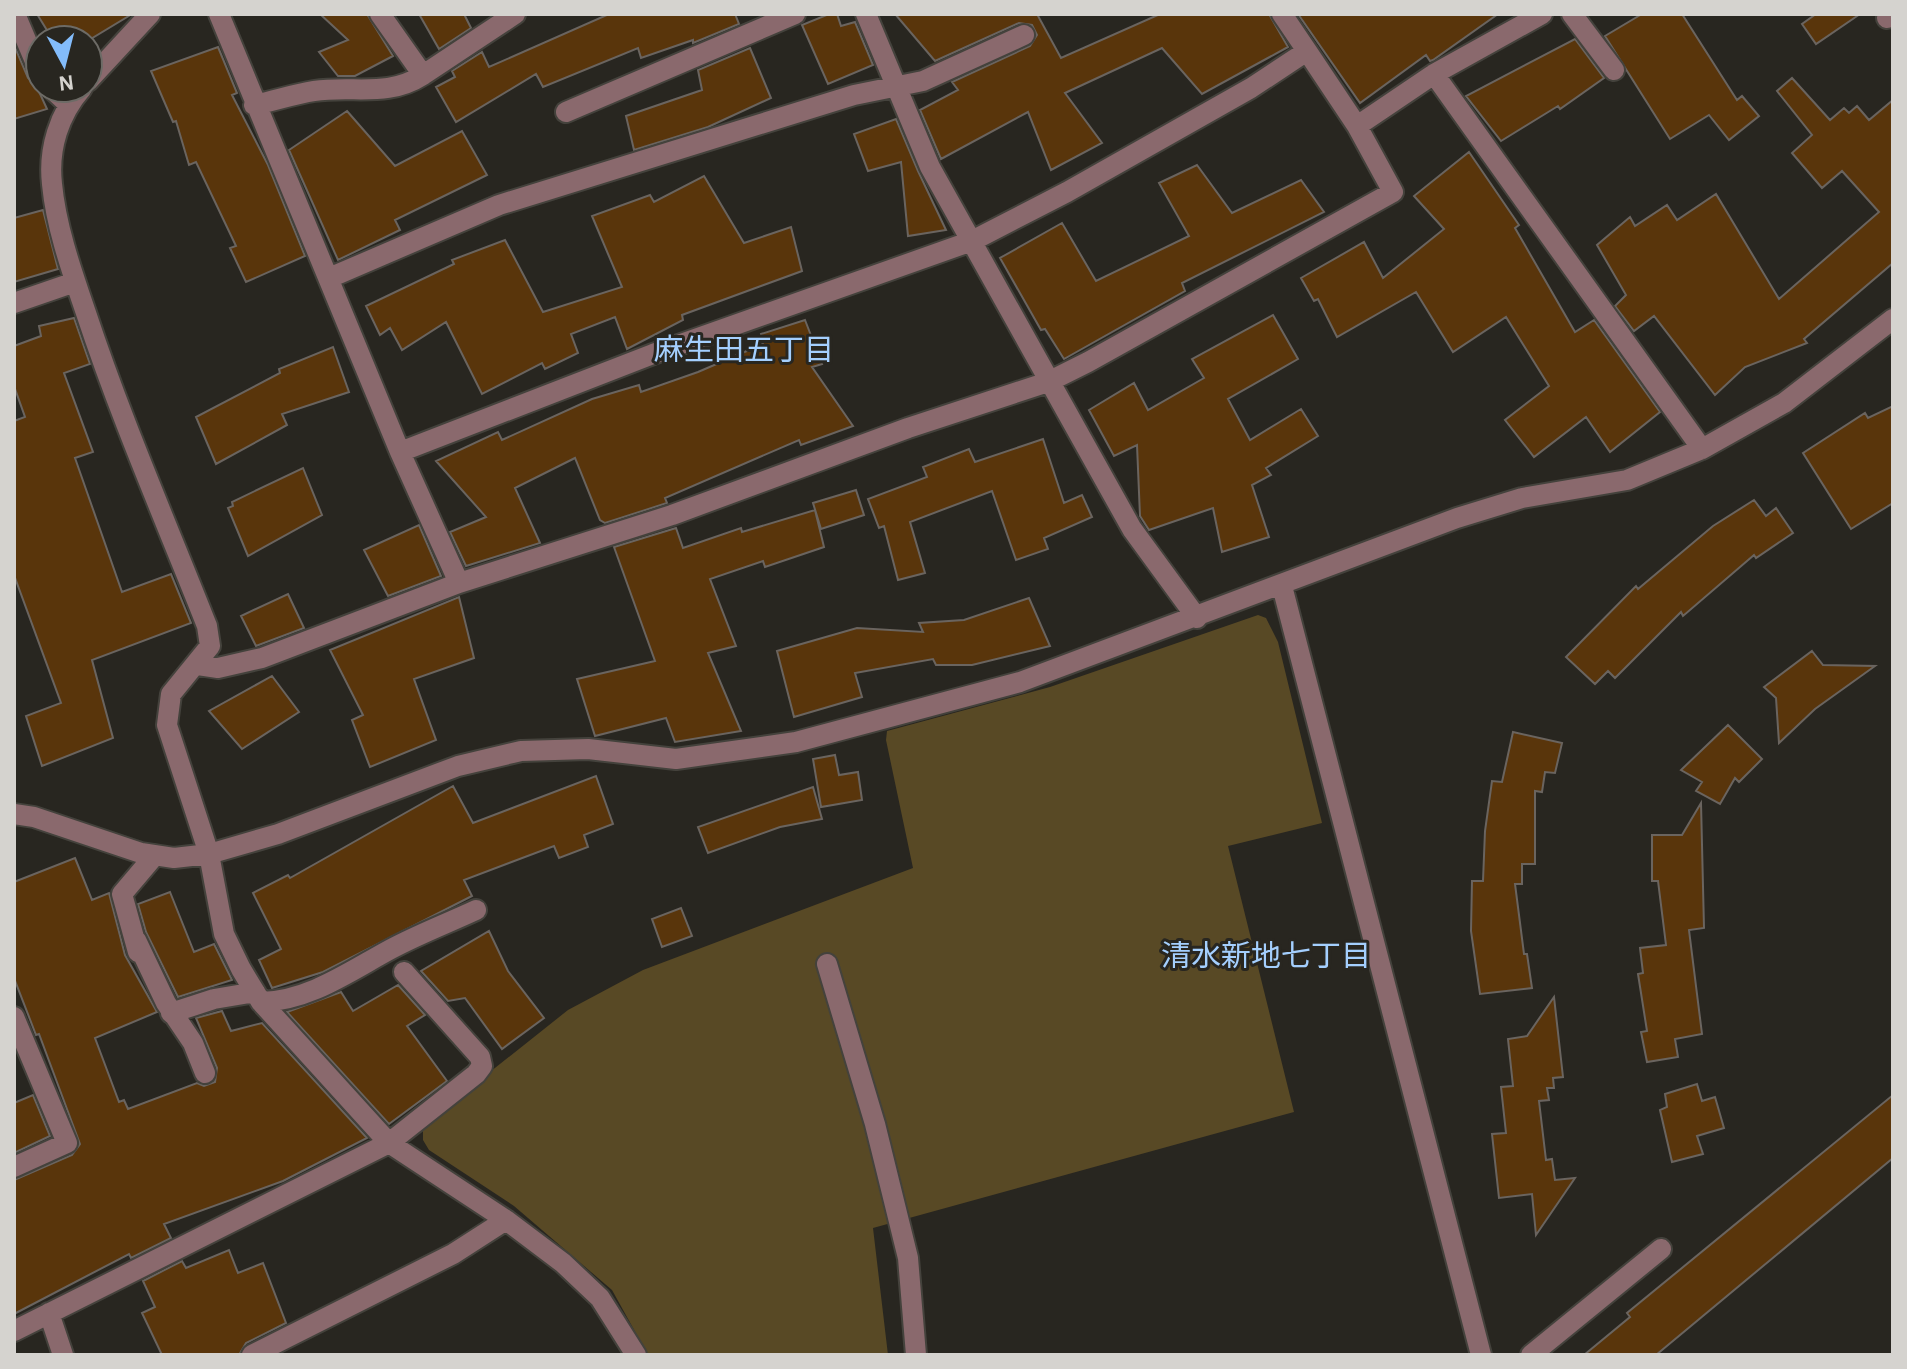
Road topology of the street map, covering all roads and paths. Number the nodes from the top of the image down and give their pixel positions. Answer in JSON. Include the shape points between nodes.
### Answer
{"nodes":[{"id":1,"x":15,"y":14,"type":"edge"},
{"id":2,"x":150,"y":14,"type":"edge"},
{"id":3,"x":219,"y":14,"type":"edge"},
{"id":4,"x":380,"y":14,"type":"edge"},
{"id":5,"x":515,"y":14,"type":"edge"},
{"id":6,"x":795,"y":14,"type":"edge"},
{"id":7,"x":866,"y":14,"type":"edge"},
{"id":8,"x":1282,"y":14,"type":"edge"},
{"id":9,"x":1542,"y":14,"type":"edge"},
{"id":10,"x":1572,"y":14,"type":"edge"},
{"id":11,"x":24,"y":35,"type":"edge"},
{"id":12,"x":1024,"y":35,"type":"dead end"},
{"id":13,"x":1307,"y":51,"type":"junction"},
{"id":14,"x":104,"y":64,"type":"edge"},
{"id":15,"x":1614,"y":70,"type":"dead end"},
{"id":16,"x":1434,"y":74,"type":"junction"},
{"id":17,"x":423,"y":75,"type":"junction"},
{"id":18,"x":897,"y":89,"type":"junction"},
{"id":19,"x":68,"y":104,"type":"edge"},
{"id":20,"x":254,"y":105,"type":"junction"},
{"id":21,"x":566,"y":112,"type":"dead end"},
{"id":22,"x":1357,"y":126,"type":"junction"},
{"id":23,"x":972,"y":241,"type":"junction"},
{"id":24,"x":329,"y":278,"type":"junction"},
{"id":25,"x":75,"y":282,"type":"junction"},
{"id":26,"x":14,"y":303,"type":"edge"},
{"id":27,"x":1893,"y":319,"type":"edge"},
{"id":28,"x":1048,"y":382,"type":"junction"},
{"id":29,"x":1702,"y":449,"type":"junction"},
{"id":30,"x":400,"y":452,"type":"junction"},
{"id":31,"x":459,"y":583,"type":"junction"},
{"id":32,"x":1282,"y":586,"type":"junction"},
{"id":33,"x":1197,"y":618,"type":"junction"},
{"id":34,"x":198,"y":665,"type":"junction"},
{"id":35,"x":14,"y":814,"type":"edge"},
{"id":36,"x":209,"y":854,"type":"junction"},
{"id":37,"x":155,"y":855,"type":"junction"},
{"id":38,"x":476,"y":910,"type":"dead end"},
{"id":39,"x":136,"y":940,"type":"junction"},
{"id":40,"x":137,"y":964,"type":"dead end"},
{"id":41,"x":827,"y":964,"type":"dead end"},
{"id":42,"x":404,"y":972,"type":"dead end"},
{"id":43,"x":258,"y":997,"type":"junction"},
{"id":44,"x":171,"y":1013,"type":"junction"},
{"id":45,"x":14,"y":1017,"type":"edge"},
{"id":46,"x":205,"y":1073,"type":"dead end"},
{"id":47,"x":389,"y":1143,"type":"junction"},
{"id":48,"x":14,"y":1167,"type":"edge"},
{"id":49,"x":506,"y":1220,"type":"junction"},
{"id":50,"x":1661,"y":1249,"type":"dead end"},
{"id":51,"x":49,"y":1313,"type":"junction"},
{"id":52,"x":14,"y":1331,"type":"edge"},
{"id":53,"x":63,"y":1355,"type":"edge"},
{"id":54,"x":252,"y":1355,"type":"edge"},
{"id":55,"x":636,"y":1355,"type":"edge"},
{"id":56,"x":916,"y":1355,"type":"edge"},
{"id":57,"x":1481,"y":1355,"type":"edge"},
{"id":58,"x":1531,"y":1355,"type":"edge"}],
"edges":[{"from":1,"to":11,"type":"street"},
{"from":2,"to":14,"type":"street"},
{"from":3,"to":20,"type":"street"},
{"from":4,"to":17,"type":"street"},
{"from":5,"to":17,"type":"street"},
{"from":6,"to":21,"type":"street"},
{"from":7,"to":18,"type":"street"},
{"from":8,"to":13,"type":"street"},
{"from":9,"to":16,"type":"street"},
{"from":10,"to":15,"type":"street"},
{"from":12,"to":18,"type":"street"},
{"from":13,"to":22,"type":"street"},
{"from":13,"to":23,"type":"street","via":[[1251,88]]},
{"from":16,"to":22,"type":"street"},
{"from":16,"to":29,"type":"street"},
{"from":17,"to":20,"type":"street","via":[[384,91],[315,90]]},
{"from":18,"to":23,"type":"street","via":[[930,167]]},
{"from":18,"to":24,"type":"street","via":[[854,95],[499,205]]},
{"from":19,"to":25,"type":"street","via":[[53,141],[51,182]]},
{"from":20,"to":24,"type":"street"},
{"from":22,"to":28,"type":"street","via":[[1393,192]]},
{"from":23,"to":28,"type":"street"},
{"from":23,"to":30,"type":"street","via":[[653,354]]},
{"from":24,"to":30,"type":"street"},
{"from":25,"to":26,"type":"street"},
{"from":25,"to":34,"type":"street","via":[[207,626],[210,646]]},
{"from":27,"to":29,"type":"street","via":[[1784,403]]},
{"from":28,"to":31,"type":"street","via":[[672,515]]},
{"from":28,"to":33,"type":"street","via":[[1132,529]]},
{"from":29,"to":32,"type":"street","via":[[1627,480],[1522,498],[1457,518]]},
{"from":30,"to":31,"type":"street"},
{"from":31,"to":34,"type":"street","via":[[262,658],[218,668]]},
{"from":32,"to":33,"type":"street"},
{"from":32,"to":57,"type":"street"},
{"from":33,"to":36,"type":"street","via":[[1020,682],[796,742],[676,759],[588,749],[521,751],[458,766],[278,834]]},
{"from":34,"to":36,"type":"street","via":[[171,694],[167,725]]},
{"from":35,"to":37,"type":"street"},
{"from":36,"to":37,"type":"street"},
{"from":36,"to":43,"type":"street","via":[[224,934]]},
{"from":37,"to":39,"type":"street","via":[[122,894]]},
{"from":38,"to":43,"type":"street","via":[[305,994],[279,1002]]},
{"from":39,"to":40,"type":"street"},
{"from":39,"to":44,"type":"street"},
{"from":41,"to":56,"type":"street","via":[[908,1258]]},
{"from":42,"to":47,"type":"street","via":[[466,1040],[482,1066]]},
{"from":43,"to":44,"type":"street","via":[[214,999]]},
{"from":43,"to":47,"type":"street"},
{"from":44,"to":46,"type":"street","via":[[193,1043]]},
{"from":45,"to":48,"type":"street","via":[[67,1143]]},
{"from":47,"to":49,"type":"street"},
{"from":47,"to":51,"type":"street"},
{"from":49,"to":54,"type":"street","via":[[453,1254]]},
{"from":49,"to":55,"type":"street","via":[[600,1298]]},
{"from":50,"to":58,"type":"street"},
{"from":51,"to":52,"type":"street"},
{"from":51,"to":53,"type":"street"}]}
